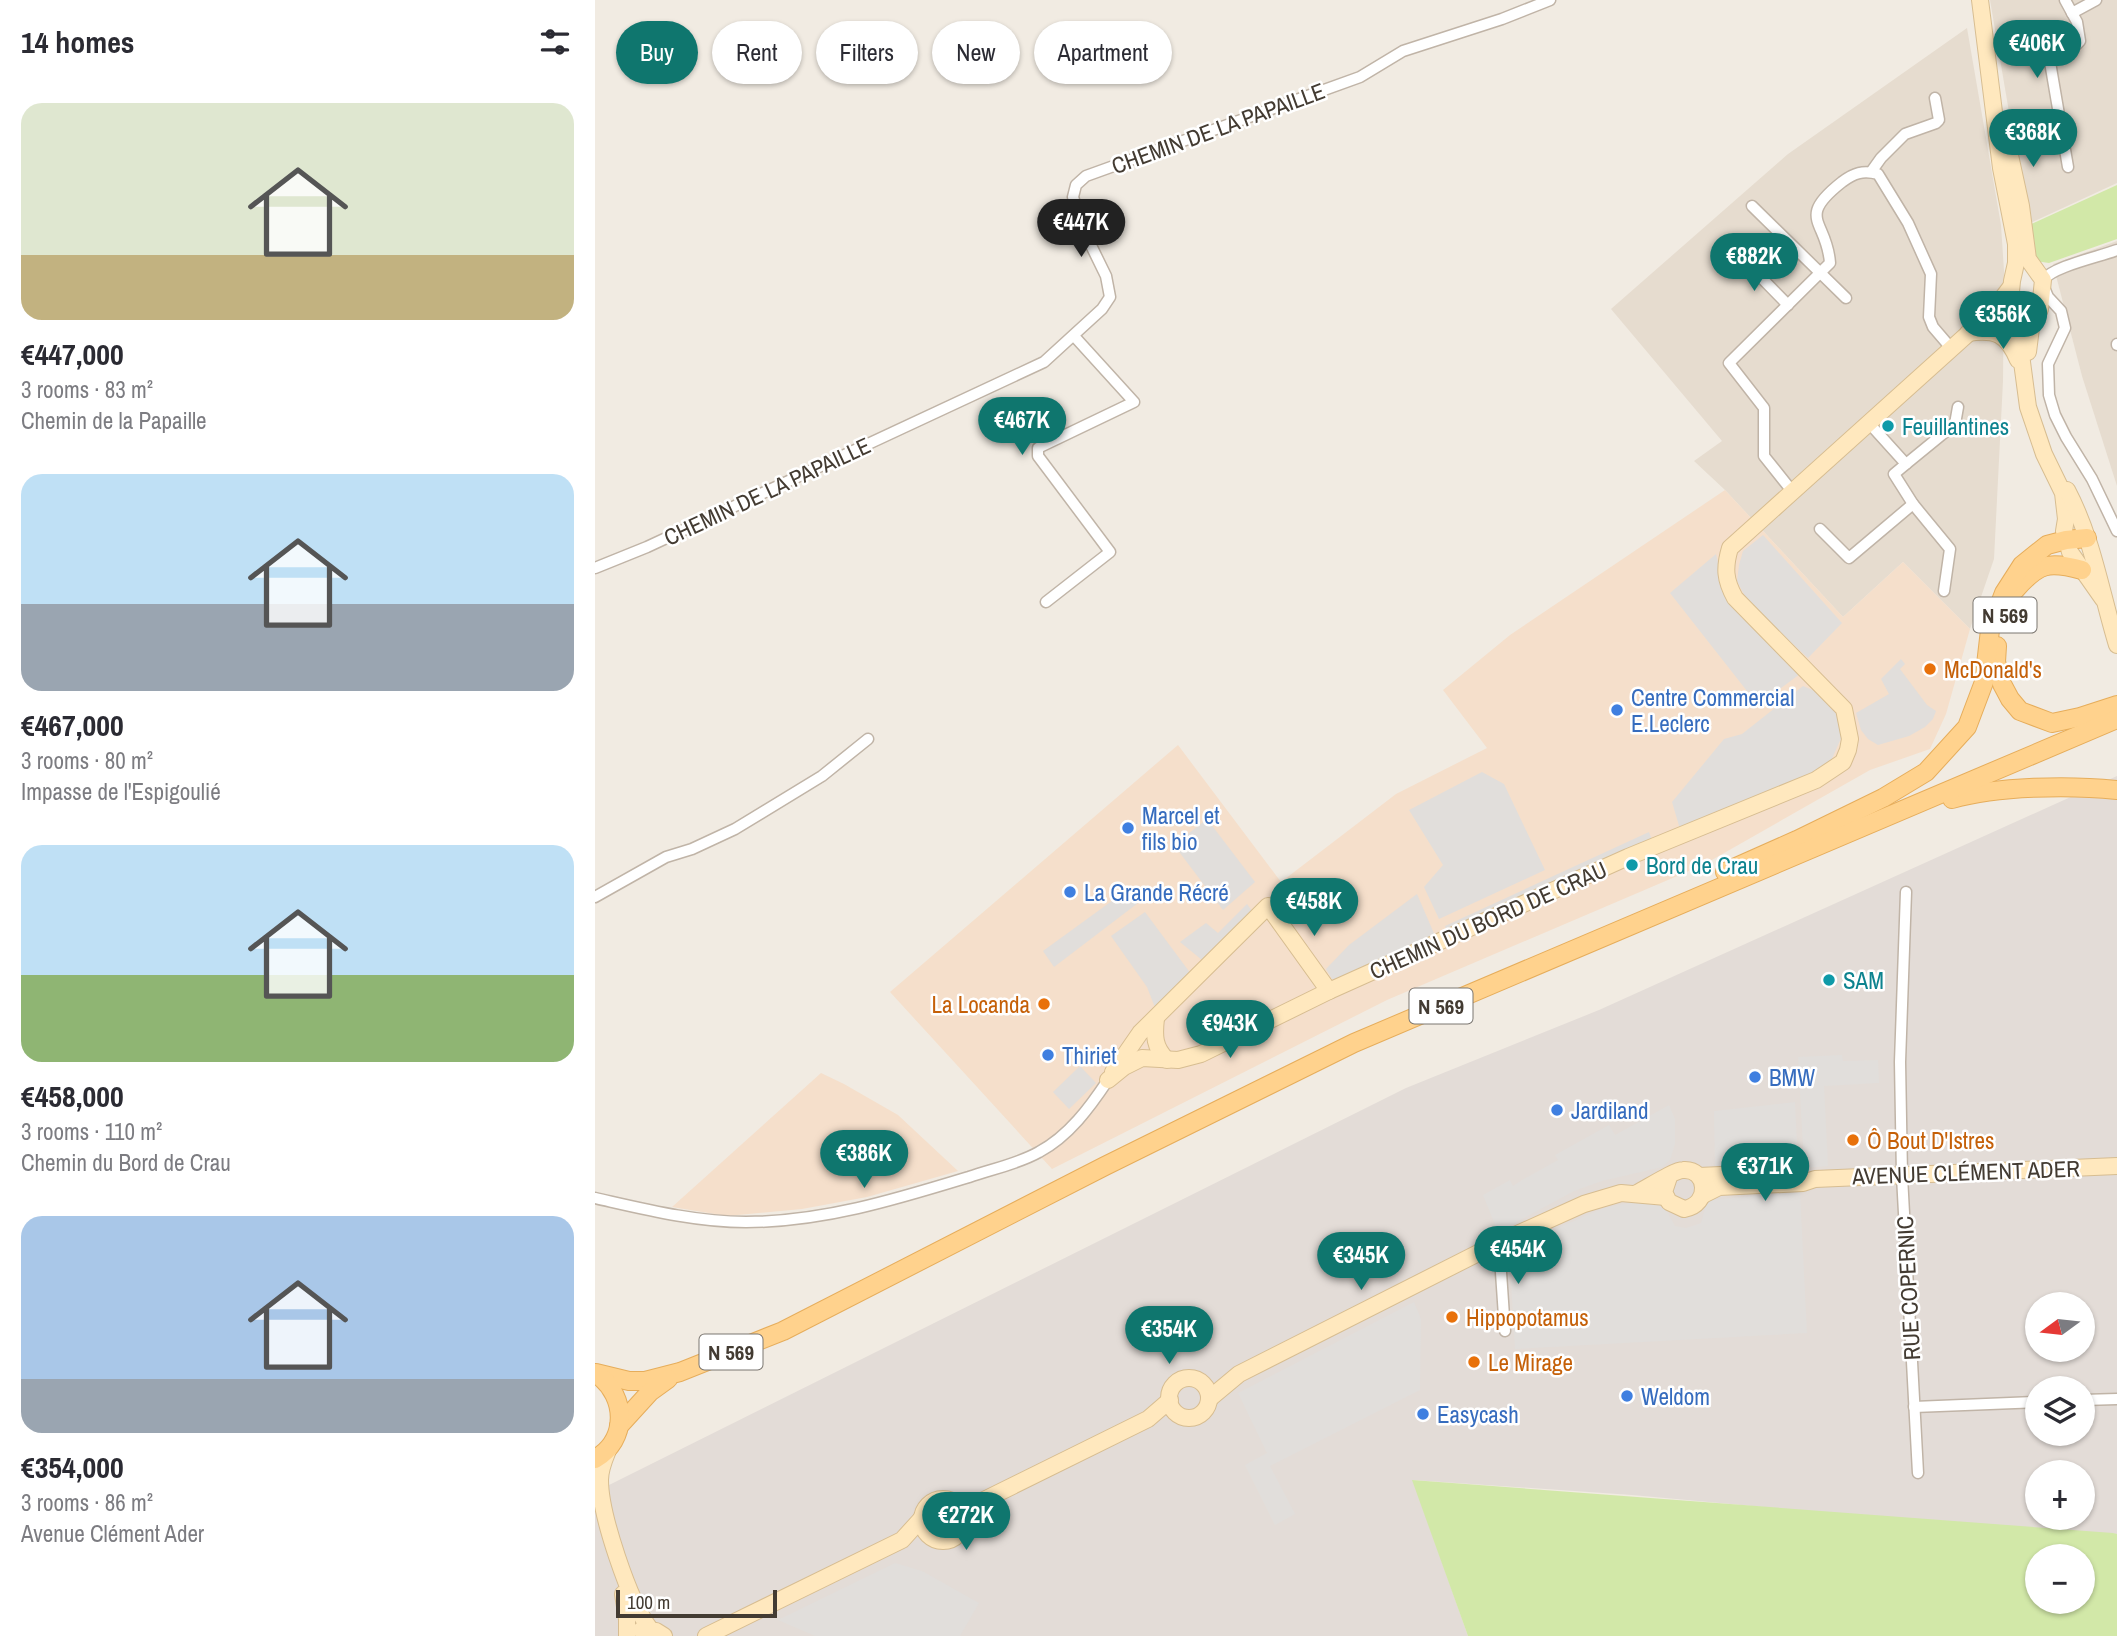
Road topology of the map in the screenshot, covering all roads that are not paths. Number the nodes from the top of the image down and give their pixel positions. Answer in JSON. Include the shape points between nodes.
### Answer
{"nodes":[{"id":1,"x":1550,"y":0,"type":"edge"},
{"id":2,"x":1980,"y":0,"type":"edge"},
{"id":3,"x":2065,"y":0,"type":"edge"},
{"id":4,"x":2096,"y":0,"type":"edge"},
{"id":5,"x":2072,"y":13,"type":"junction"},
{"id":6,"x":1992,"y":87,"type":"junction"},
{"id":7,"x":1935,"y":98,"type":"dead end"},
{"id":8,"x":2069,"y":167,"type":"dead end"},
{"id":9,"x":1871,"y":172,"type":"junction"},
{"id":10,"x":1752,"y":206,"type":"dead end"},
{"id":11,"x":2116,"y":254,"type":"edge"},
{"id":12,"x":1742,"y":258,"type":"dead end"},
{"id":13,"x":1820,"y":273,"type":"junction"},
{"id":14,"x":2038,"y":275,"type":"junction"},
{"id":15,"x":2012,"y":280,"type":"junction"},
{"id":16,"x":1846,"y":298,"type":"dead end"},
{"id":17,"x":1788,"y":305,"type":"junction"},
{"id":18,"x":2061,"y":311,"type":"junction"},
{"id":19,"x":2036,"y":317,"type":"junction"},
{"id":20,"x":2014,"y":318,"type":"junction"},
{"id":21,"x":1968,"y":333,"type":"junction"},
{"id":22,"x":1073,"y":336,"type":"junction"},
{"id":23,"x":1951,"y":348,"type":"junction"},
{"id":24,"x":2023,"y":374,"type":"junction"},
{"id":25,"x":1958,"y":407,"type":"dead end"},
{"id":26,"x":1868,"y":422,"type":"junction"},
{"id":27,"x":1906,"y":464,"type":"junction"},
{"id":28,"x":1791,"y":491,"type":"junction"},
{"id":29,"x":1913,"y":504,"type":"junction"},
{"id":30,"x":1820,"y":529,"type":"dead end"},
{"id":31,"x":2117,"y":531,"type":"edge"},
{"id":32,"x":2087,"y":538,"type":"junction"},
{"id":33,"x":2064,"y":552,"type":"junction"},
{"id":34,"x":595,"y":568,"type":"edge"},
{"id":35,"x":2082,"y":570,"type":"joint"},
{"id":36,"x":1944,"y":591,"type":"dead end"},
{"id":37,"x":2103,"y":598,"type":"junction"},
{"id":38,"x":1046,"y":602,"type":"dead end"},
{"id":39,"x":2117,"y":645,"type":"edge"},
{"id":40,"x":2117,"y":705,"type":"edge"},
{"id":41,"x":2117,"y":719,"type":"edge"},
{"id":42,"x":868,"y":739,"type":"dead end"},
{"id":43,"x":2117,"y":790,"type":"edge"},
{"id":44,"x":1862,"y":827,"type":"junction"},
{"id":45,"x":1906,"y":892,"type":"dead end"},
{"id":46,"x":595,"y":897,"type":"edge"},
{"id":47,"x":1560,"y":955,"type":"junction"},
{"id":48,"x":1329,"y":991,"type":"junction"},
{"id":49,"x":1156,"y":1018,"type":"junction"},
{"id":50,"x":1167,"y":1060,"type":"junction"},
{"id":51,"x":1108,"y":1080,"type":"junction"},
{"id":52,"x":2117,"y":1166,"type":"edge"},
{"id":53,"x":1699,"y":1176,"type":"junction"},
{"id":54,"x":1902,"y":1176,"type":"junction"},
{"id":55,"x":1669,"y":1177,"type":"junction"},
{"id":56,"x":1815,"y":1179,"type":"junction"},
{"id":57,"x":1637,"y":1193,"type":"junction"},
{"id":58,"x":1703,"y":1195,"type":"junction"},
{"id":59,"x":1666,"y":1197,"type":"junction"},
{"id":60,"x":595,"y":1198,"type":"edge"},
{"id":61,"x":1499,"y":1243,"type":"junction"},
{"id":62,"x":1505,"y":1331,"type":"dead end"},
{"id":63,"x":680,"y":1372,"type":"junction"},
{"id":64,"x":596,"y":1373,"type":"edge"},
{"id":65,"x":1239,"y":1374,"type":"junction"},
{"id":66,"x":1199,"y":1381,"type":"junction"},
{"id":67,"x":1209,"y":1399,"type":"junction"},
{"id":68,"x":2117,"y":1399,"type":"edge"},
{"id":69,"x":2095,"y":1400,"type":"edge"},
{"id":70,"x":2025,"y":1402,"type":"edge"},
{"id":71,"x":1173,"y":1407,"type":"junction"},
{"id":72,"x":1914,"y":1407,"type":"junction"},
{"id":73,"x":619,"y":1426,"type":"junction"},
{"id":74,"x":602,"y":1453,"type":"edge"},
{"id":75,"x":1918,"y":1473,"type":"dead end"},
{"id":76,"x":595,"y":1501,"type":"edge"},
{"id":77,"x":960,"y":1510,"type":"junction"},
{"id":78,"x":922,"y":1518,"type":"junction"},
{"id":79,"x":934,"y":1539,"type":"junction"},
{"id":80,"x":902,"y":1540,"type":"junction"},
{"id":81,"x":657,"y":1633,"type":"edge"},
{"id":82,"x":628,"y":1636,"type":"edge"},
{"id":83,"x":706,"y":1636,"type":"edge"}],
"edges":[{"from":1,"to":22,"type":"street","name":"CHEMIN DE LA PAPAILLE","via":[[1402,51],[1360,77],[1086,176],[1076,185],[1073,197],[1107,276],[1110,297]]},
{"from":2,"to":6,"type":"street"},
{"from":3,"to":5,"type":"street"},
{"from":4,"to":5,"type":"street"},
{"from":5,"to":8,"type":"street","via":[[2080,41],[2072,51],[2050,62]]},
{"from":6,"to":14,"type":"street","via":[[2012,159],[2028,259]]},
{"from":6,"to":15,"type":"street","via":[[2016,244]]},
{"from":7,"to":9,"type":"street","via":[[1937,124],[1905,134]]},
{"from":9,"to":13,"type":"street","via":[[1853,174],[1820,202],[1817,224],[1831,263]]},
{"from":9,"to":23,"type":"street","via":[[1878,174],[1908,223],[1931,274],[1929,317]]},
{"from":10,"to":13,"type":"street"},
{"from":11,"to":14,"type":"street"},
{"from":12,"to":17,"type":"street"},
{"from":13,"to":16,"type":"street"},
{"from":13,"to":17,"type":"street"},
{"from":14,"to":15,"type":"street","via":[[2021,267]]},
{"from":14,"to":18,"type":"street"},
{"from":14,"to":19,"type":"street","via":[[2043,298]]},
{"from":15,"to":20,"type":"street"},
{"from":15,"to":21,"type":"street","name":"CHEMIN DU BORD DE CRAU","via":[[1991,313]]},
{"from":17,"to":28,"type":"street","via":[[1729,363],[1764,408],[1764,456]]},
{"from":18,"to":19,"type":"street"},
{"from":18,"to":31,"type":"street","via":[[2065,328],[2047,363],[2049,395],[2060,426]]},
{"from":19,"to":20,"type":"street","via":[[2028,322]]},
{"from":19,"to":32,"type":"street","via":[[2028,343],[2033,397],[2050,454]]},
{"from":20,"to":21,"type":"street","name":"CHEMIN DU BORD DE CRAU"},
{"from":20,"to":24,"type":"street"},
{"from":21,"to":23,"type":"street","name":"CHEMIN DU BORD DE CRAU"},
{"from":21,"to":24,"type":"street","via":[[1990,332],[2006,339]]},
{"from":22,"to":34,"type":"street","name":"CHEMIN DE LA PAPAILLE","via":[[1044,362]]},
{"from":22,"to":38,"type":"street","via":[[1134,402],[1038,448],[1038,456],[1110,552]]},
{"from":23,"to":26,"type":"street","name":"CHEMIN DU BORD DE CRAU"},
{"from":24,"to":33,"type":"street","via":[[2036,435],[2063,493]]},
{"from":25,"to":27,"type":"street","via":[[1955,424]]},
{"from":26,"to":27,"type":"street"},
{"from":26,"to":28,"type":"street","name":"CHEMIN DU BORD DE CRAU"},
{"from":27,"to":29,"type":"street","via":[[1894,474]]},
{"from":28,"to":48,"type":"street","name":"CHEMIN DU BORD DE CRAU","via":[[1730,548],[1725,575],[1744,609],[1844,709],[1850,738],[1843,762],[1815,780],[1628,857]]},
{"from":29,"to":30,"type":"street","via":[[1849,558]]},
{"from":29,"to":36,"type":"street","via":[[1950,549]]},
{"from":32,"to":33,"type":"main road","number":"N 569"},
{"from":32,"to":37,"type":"street"},
{"from":33,"to":35,"type":"main road"},
{"from":33,"to":40,"type":"main road","number":"N 569","via":[[2016,589],[1997,639],[1996,662],[2002,684],[2020,711],[2052,723]]},
{"from":33,"to":47,"type":"main road","number":"N 569","via":[[2047,545],[2022,565],[2004,593],[1990,629],[1984,682],[1966,727],[1926,772],[1797,840],[1619,919]]},
{"from":35,"to":37,"type":"street"},
{"from":37,"to":39,"type":"street"},
{"from":41,"to":44,"type":"main road","number":"N 569"},
{"from":42,"to":46,"type":"street","via":[[822,776],[735,829],[666,857]]},
{"from":43,"to":44,"type":"main road","number":"N 569","via":[[2088,786],[1976,792]]},
{"from":44,"to":47,"type":"main road","number":"N 569"},
{"from":45,"to":54,"type":"street","name":"RUE COPERNIC","via":[[1900,1062]]},
{"from":47,"to":63,"type":"main road","number":"N 569","via":[[1354,1043],[820,1314]]},
{"from":48,"to":49,"type":"street","name":"CHEMIN DU BORD DE CRAU","via":[[1268,906]]},
{"from":48,"to":50,"type":"street","name":"CHEMIN DU BORD DE CRAU","via":[[1201,1054]]},
{"from":49,"to":50,"type":"street","via":[[1156,1046]]},
{"from":49,"to":51,"type":"street","name":"CHEMIN DU BORD DE CRAU"},
{"from":50,"to":51,"type":"street","name":"CHEMIN DU BORD DE CRAU","via":[[1142,1058]]},
{"from":51,"to":60,"type":"street","name":"CHEMIN DU BORD DE CRAU","via":[[1079,1118],[1040,1152],[850,1210],[745,1222],[654,1212]]},
{"from":52,"to":54,"type":"street","name":"AVENUE CLÉMENT ADER"},
{"from":53,"to":55,"type":"street","via":[[1684,1169]]},
{"from":53,"to":56,"type":"street","name":"AVENUE CLÉMENT ADER","via":[[1801,1173]]},
{"from":53,"to":58,"type":"street"},
{"from":54,"to":56,"type":"street","name":"AVENUE CLÉMENT ADER"},
{"from":54,"to":72,"type":"street","name":"RUE COPERNIC"},
{"from":55,"to":57,"type":"street"},
{"from":55,"to":59,"type":"street"},
{"from":56,"to":58,"type":"street","name":"AVENUE CLÉMENT ADER","via":[[1719,1187]]},
{"from":57,"to":59,"type":"street"},
{"from":57,"to":61,"type":"street","via":[[1596,1199]]},
{"from":58,"to":59,"type":"street","via":[[1684,1209]]},
{"from":61,"to":62,"type":"street"},
{"from":61,"to":65,"type":"street"},
{"from":63,"to":64,"type":"main road","number":"N 569","via":[[633,1382]]},
{"from":63,"to":73,"type":"main road","number":"N 569","via":[[650,1392]]},
{"from":64,"to":73,"type":"main road","via":[[619,1402]]},
{"from":65,"to":66,"type":"street"},
{"from":65,"to":67,"type":"street"},
{"from":66,"to":67,"type":"street"},
{"from":66,"to":71,"type":"street","via":[[1187,1379],[1176,1384],[1170,1394]]},
{"from":67,"to":71,"type":"street","via":[[1198,1416],[1187,1418]]},
{"from":68,"to":69,"type":"street"},
{"from":70,"to":72,"type":"street"},
{"from":71,"to":77,"type":"street"},
{"from":72,"to":75,"type":"street","name":"RUE COPERNIC"},
{"from":73,"to":74,"type":"main road"},
{"from":74,"to":81,"type":"street","via":[[605,1511],[630,1596],[639,1615]]},
{"from":76,"to":82,"type":"street","via":[[622,1586]]},
{"from":77,"to":78,"type":"street","via":[[946,1500],[935,1501]]},
{"from":77,"to":79,"type":"street","via":[[963,1527],[957,1536]]},
{"from":78,"to":79,"type":"street"},
{"from":78,"to":80,"type":"street"},
{"from":79,"to":80,"type":"street"},
{"from":80,"to":83,"type":"street"},
{"from":81,"to":82,"type":"street","via":[[641,1630]]}]}
